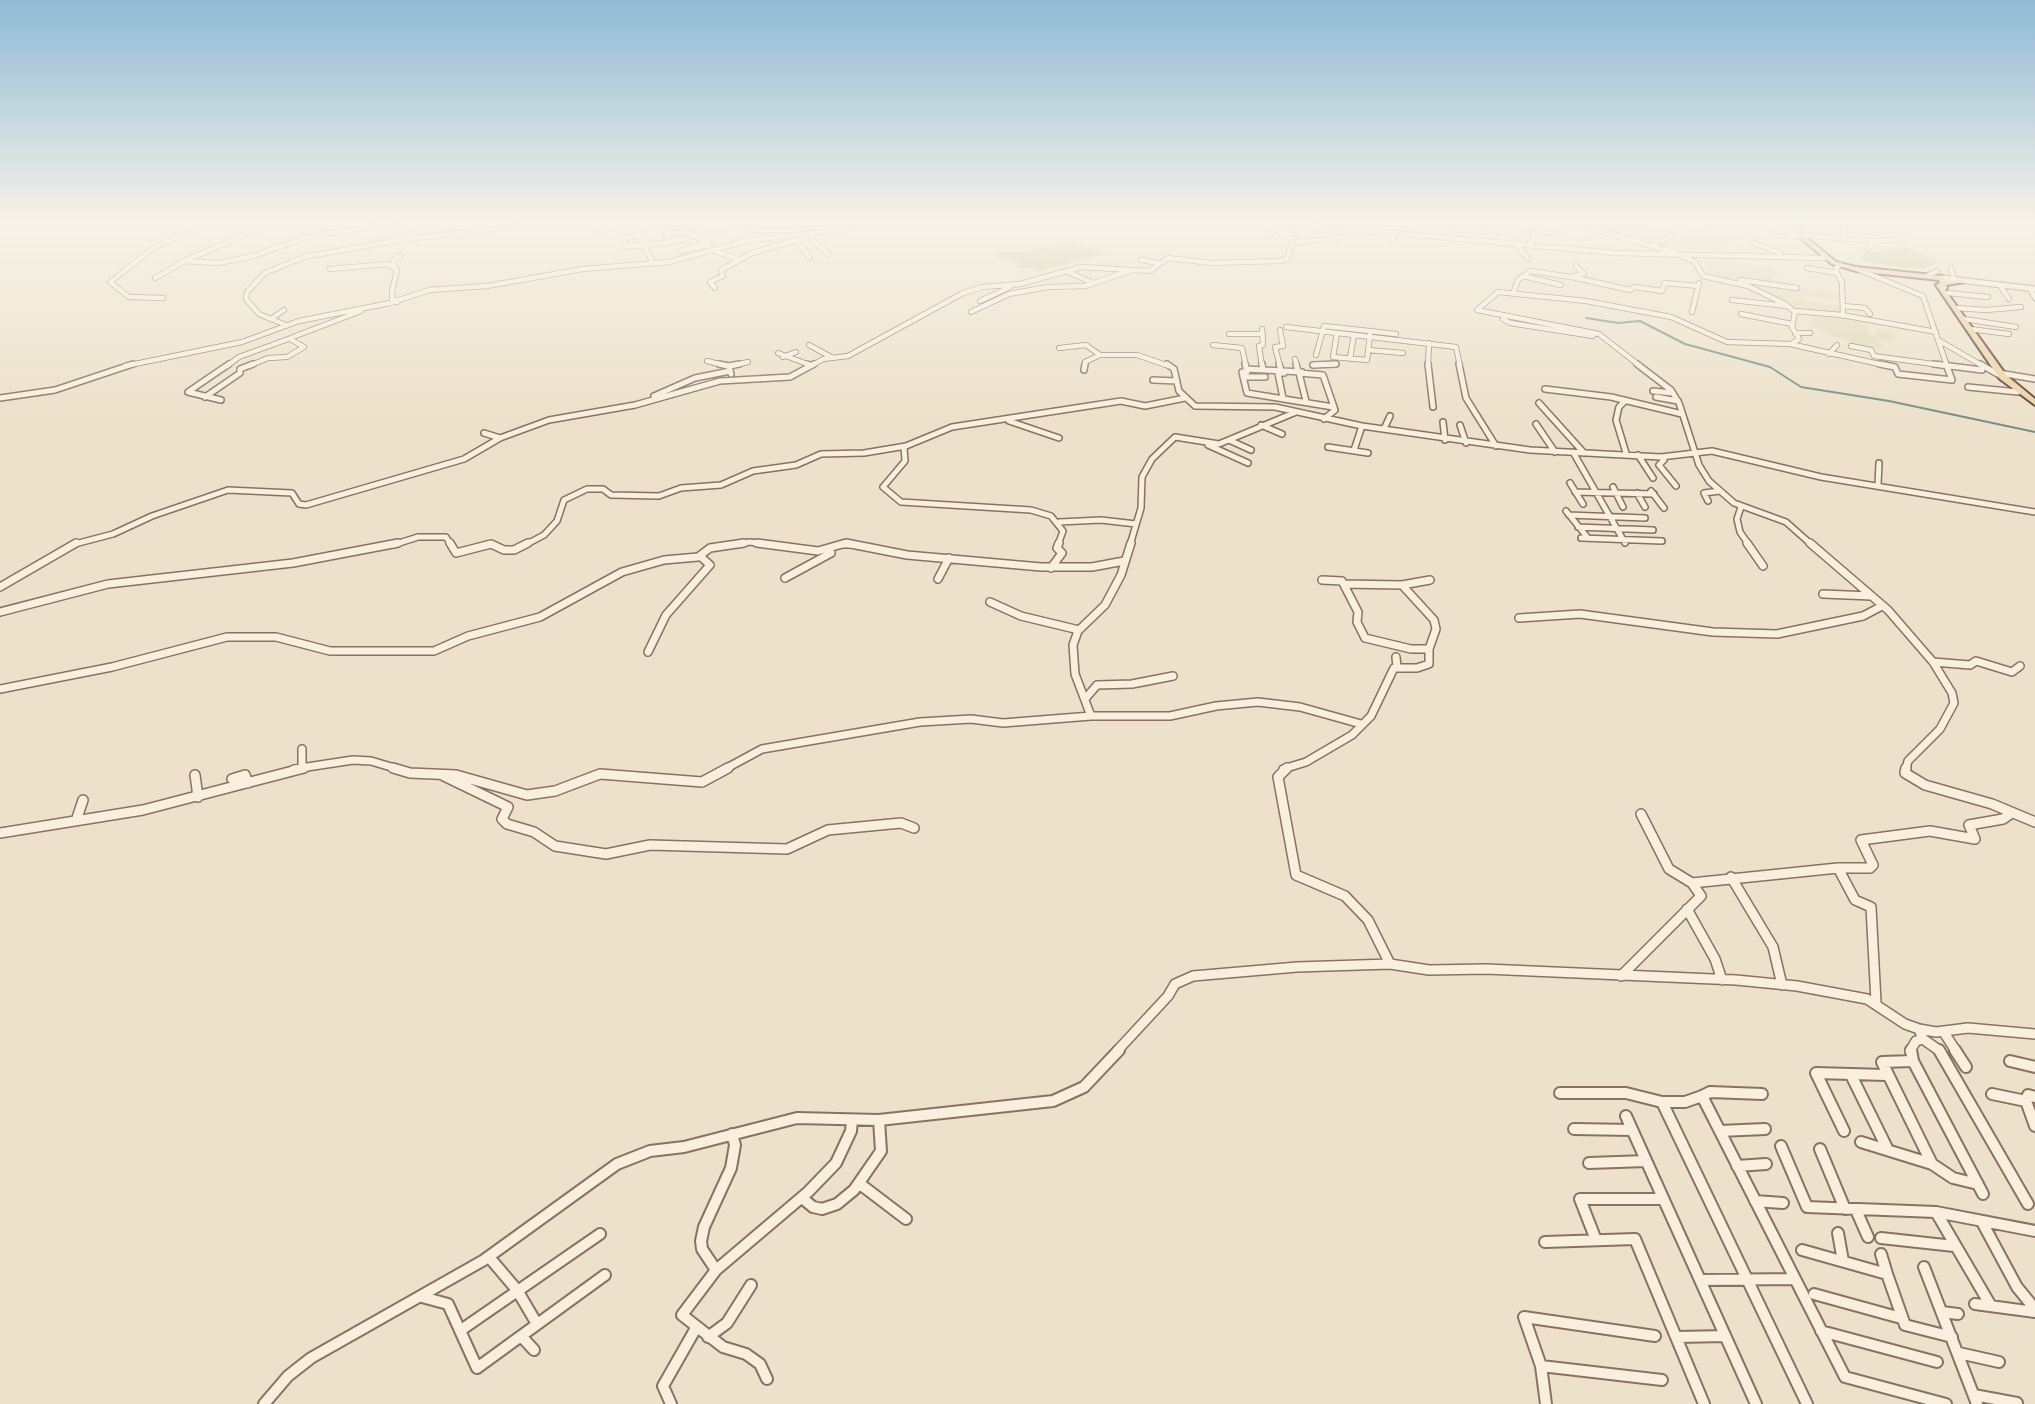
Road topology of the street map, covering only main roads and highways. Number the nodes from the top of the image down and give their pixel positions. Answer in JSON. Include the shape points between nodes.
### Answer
{"nodes":[{"id":1,"x":1943,"y":288,"type":"edge"},
{"id":2,"x":2035,"y":403,"type":"edge"}],
"edges":[{"from":1,"to":2,"type":"main road","via":[[2001,375]]}]}
